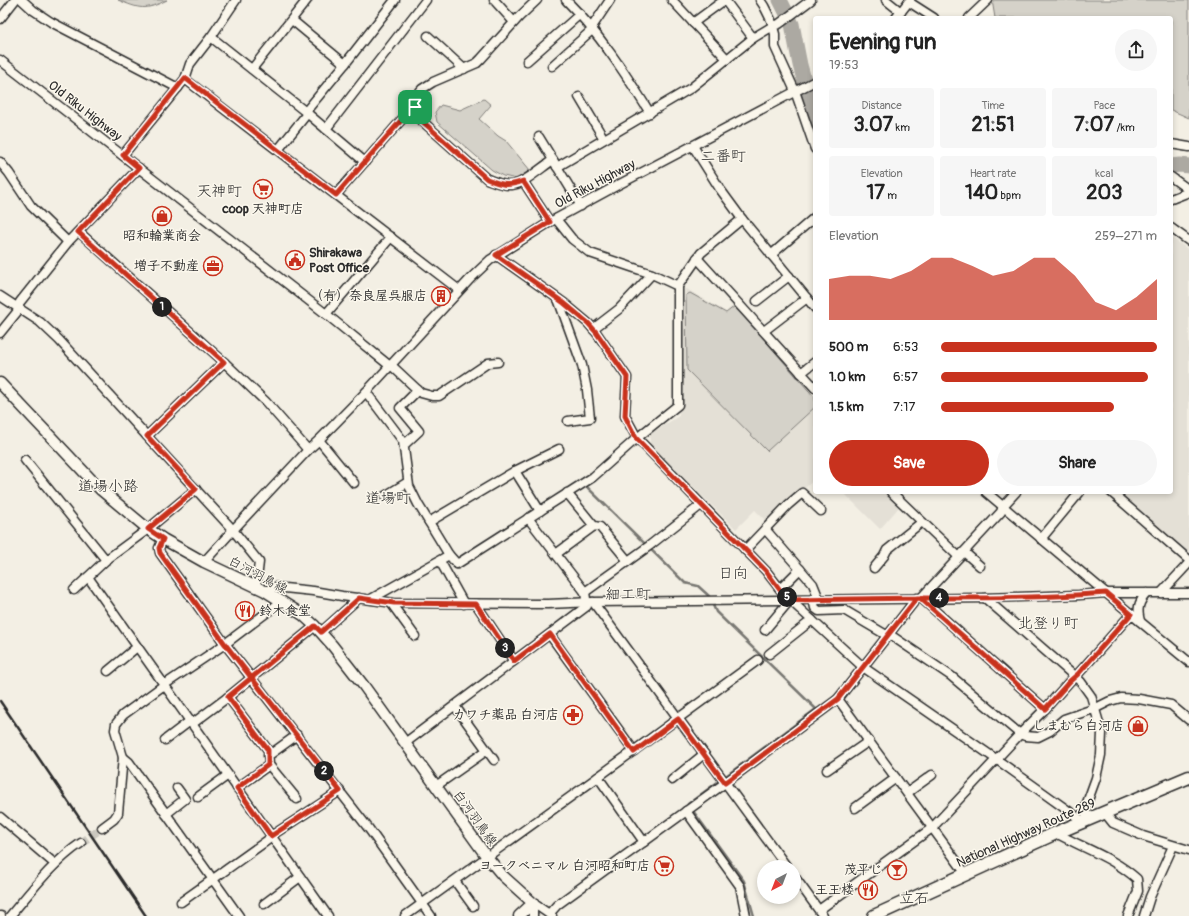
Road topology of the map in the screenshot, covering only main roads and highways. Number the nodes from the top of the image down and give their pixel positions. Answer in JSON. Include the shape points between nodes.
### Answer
{"nodes":[{"id":1,"x":0,"y":383,"type":"edge"},
{"id":2,"x":1189,"y":777,"type":"edge"},
{"id":3,"x":519,"y":916,"type":"edge"},
{"id":4,"x":874,"y":916,"type":"edge"}],
"edges":[{"from":1,"to":3,"type":"main road","name":"白河羽鳥線","via":[[101,490],[148,529],[204,562],[282,601],[318,629],[405,743],[486,857],[533,902]]},
{"from":2,"to":4,"type":"highway","name":"National Highway Route 289","via":[[1056,833]]}]}
